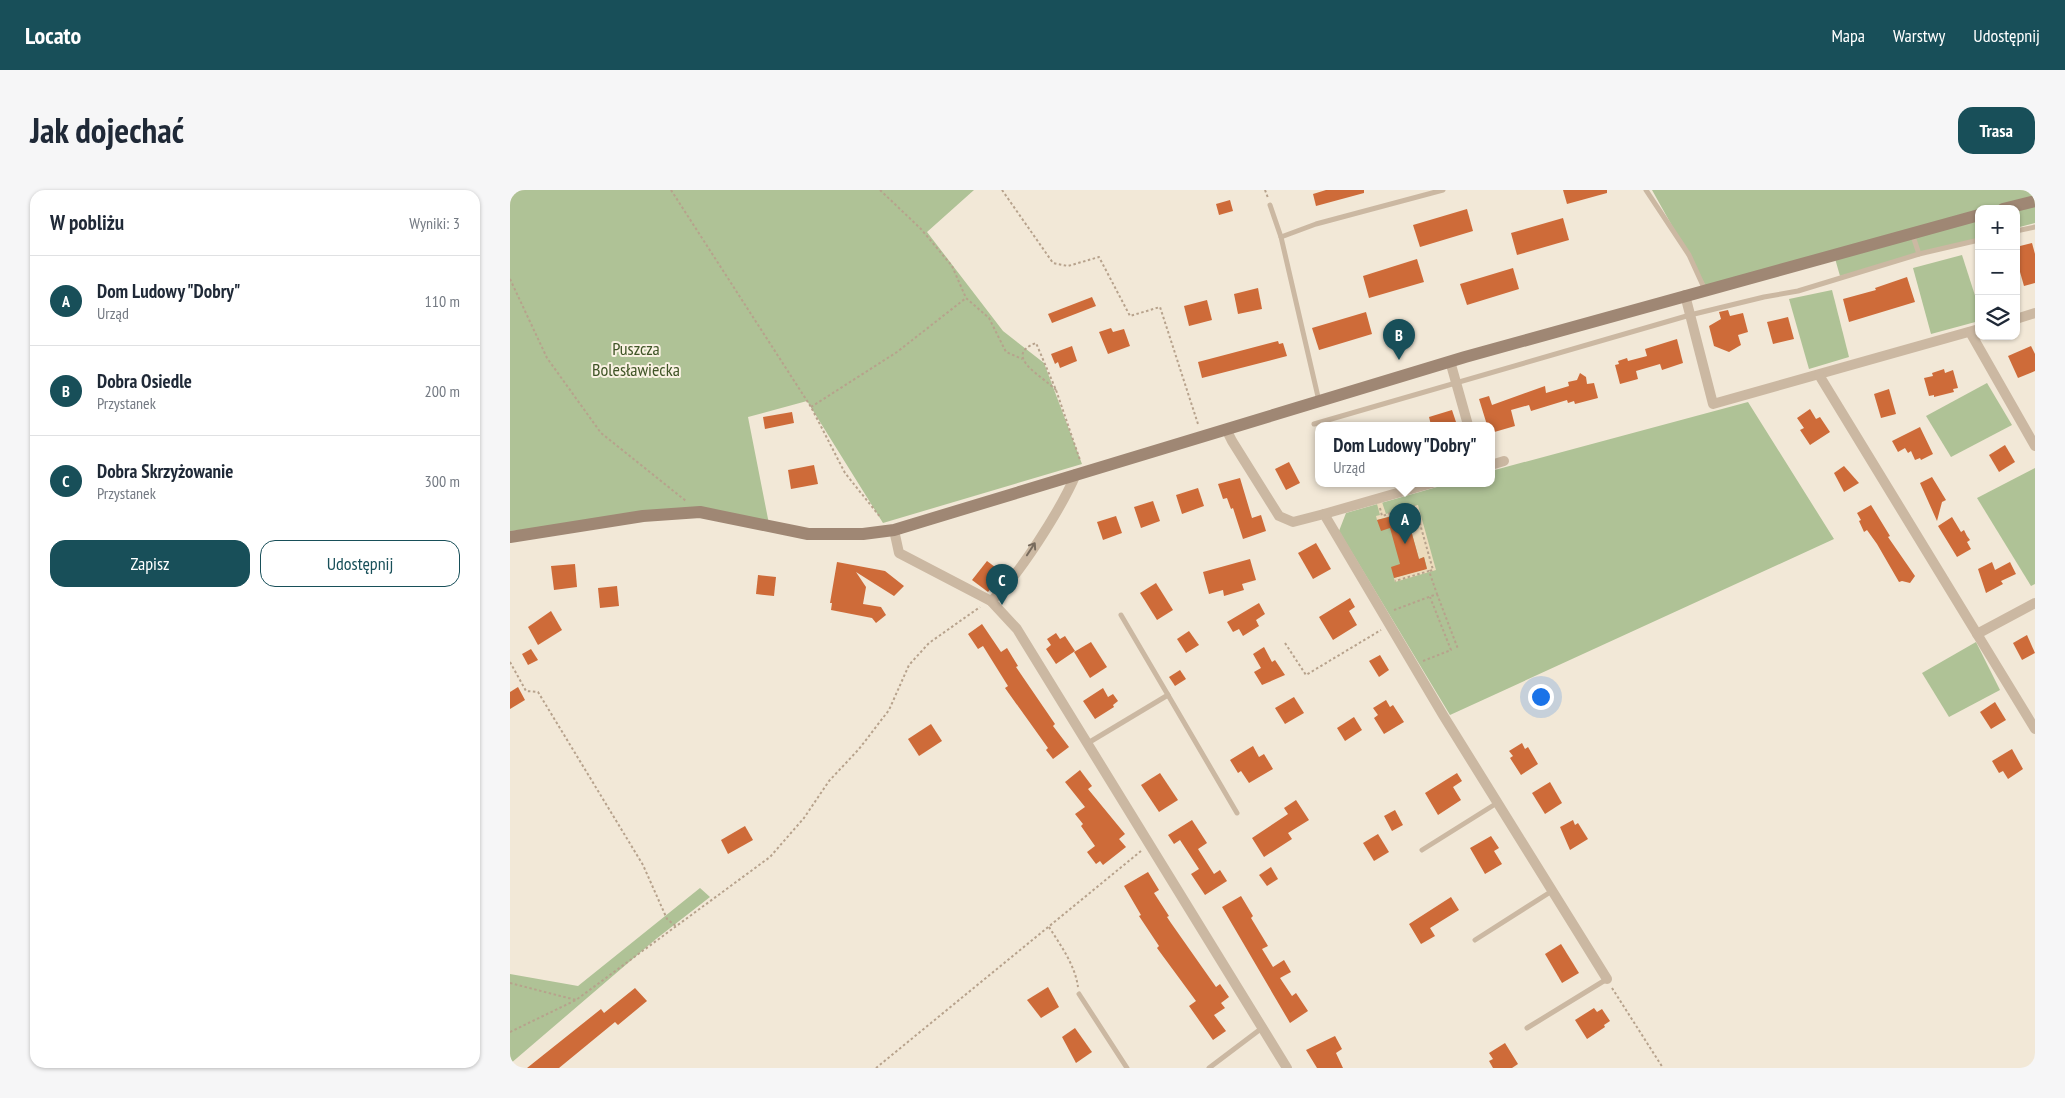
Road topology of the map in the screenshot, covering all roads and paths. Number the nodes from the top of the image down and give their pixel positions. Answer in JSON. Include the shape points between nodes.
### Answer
{"nodes":[{"id":1,"x":671,"y":190,"type":"edge"},
{"id":2,"x":880,"y":190,"type":"edge"},
{"id":3,"x":1002,"y":190,"type":"edge"},
{"id":4,"x":1443,"y":190,"type":"edge"},
{"id":5,"x":1646,"y":190,"type":"edge"},
{"id":6,"x":1430,"y":192,"type":"edge"},
{"id":7,"x":2035,"y":201,"type":"edge"},
{"id":8,"x":1270,"y":205,"type":"dead end"},
{"id":9,"x":2019,"y":205,"type":"edge"},
{"id":10,"x":1975,"y":216,"type":"edge"},
{"id":11,"x":2035,"y":227,"type":"edge"},
{"id":12,"x":2020,"y":230,"type":"edge"},
{"id":13,"x":1912,"y":233,"type":"junction"},
{"id":14,"x":1281,"y":237,"type":"junction"},
{"id":15,"x":1975,"y":241,"type":"edge"},
{"id":16,"x":1918,"y":254,"type":"junction"},
{"id":17,"x":510,"y":278,"type":"edge"},
{"id":18,"x":1706,"y":290,"type":"junction"},
{"id":19,"x":1686,"y":295,"type":"junction"},
{"id":20,"x":966,"y":298,"type":"junction"},
{"id":21,"x":2035,"y":313,"type":"edge"},
{"id":22,"x":1690,"y":316,"type":"junction"},
{"id":23,"x":2020,"y":318,"type":"edge"},
{"id":24,"x":1974,"y":331,"type":"edge"},
{"id":25,"x":1022,"y":359,"type":"junction"},
{"id":26,"x":1450,"y":361,"type":"junction"},
{"id":27,"x":1819,"y":376,"type":"junction"},
{"id":28,"x":1457,"y":383,"type":"junction"},
{"id":29,"x":1056,"y":390,"type":"junction"},
{"id":30,"x":1319,"y":402,"type":"junction"},
{"id":31,"x":811,"y":407,"type":"junction"},
{"id":32,"x":1321,"y":422,"type":"edge"},
{"id":33,"x":1467,"y":422,"type":"edge"},
{"id":34,"x":1226,"y":429,"type":"junction"},
{"id":35,"x":1201,"y":436,"type":"junction"},
{"id":36,"x":2035,"y":446,"type":"edge"},
{"id":37,"x":1504,"y":462,"type":"dead end"},
{"id":38,"x":1495,"y":464,"type":"edge"},
{"id":39,"x":1080,"y":473,"type":"junction"},
{"id":40,"x":1418,"y":487,"type":"edge"},
{"id":41,"x":1377,"y":499,"type":"junction"},
{"id":42,"x":700,"y":512,"type":"junction"},
{"id":43,"x":1324,"y":514,"type":"junction"},
{"id":44,"x":894,"y":530,"type":"junction"},
{"id":45,"x":510,"y":537,"type":"edge"},
{"id":46,"x":1429,"y":571,"type":"junction"},
{"id":47,"x":1395,"y":581,"type":"dead end"},
{"id":48,"x":1437,"y":594,"type":"junction"},
{"id":49,"x":1430,"y":597,"type":"junction"},
{"id":50,"x":991,"y":601,"type":"junction"},
{"id":51,"x":2035,"y":603,"type":"edge"},
{"id":52,"x":1382,"y":614,"type":"junction"},
{"id":53,"x":1121,"y":615,"type":"dead end"},
{"id":54,"x":1389,"y":625,"type":"junction"},
{"id":55,"x":1977,"y":634,"type":"junction"},
{"id":56,"x":1285,"y":643,"type":"dead end"},
{"id":57,"x":1458,"y":649,"type":"dead end"},
{"id":58,"x":510,"y":662,"type":"edge"},
{"id":59,"x":1414,"y":665,"type":"junction"},
{"id":60,"x":1168,"y":695,"type":"junction"},
{"id":61,"x":2035,"y":729,"type":"edge"},
{"id":62,"x":1087,"y":743,"type":"junction"},
{"id":63,"x":1498,"y":803,"type":"junction"},
{"id":64,"x":1236,"y":813,"type":"dead end"},
{"id":65,"x":1150,"y":845,"type":"junction"},
{"id":66,"x":1422,"y":850,"type":"dead end"},
{"id":67,"x":1552,"y":891,"type":"junction"},
{"id":68,"x":677,"y":927,"type":"junction"},
{"id":69,"x":1049,"y":927,"type":"junction"},
{"id":70,"x":1475,"y":940,"type":"dead end"},
{"id":71,"x":1606,"y":979,"type":"junction"},
{"id":72,"x":510,"y":983,"type":"edge"},
{"id":73,"x":1080,"y":994,"type":"joint"},
{"id":74,"x":576,"y":1000,"type":"junction"},
{"id":75,"x":1263,"y":1028,"type":"junction"},
{"id":76,"x":1527,"y":1028,"type":"dead end"},
{"id":77,"x":510,"y":1032,"type":"edge"},
{"id":78,"x":876,"y":1068,"type":"edge"},
{"id":79,"x":1127,"y":1068,"type":"edge"},
{"id":80,"x":1209,"y":1068,"type":"edge"},
{"id":81,"x":1287,"y":1068,"type":"edge"},
{"id":82,"x":1663,"y":1068,"type":"edge"}],
"edges":[{"from":1,"to":31,"type":"path"},
{"from":2,"to":20,"type":"path","via":[[921,228],[952,266]]},
{"from":3,"to":35,"type":"path","via":[[1053,264],[1068,266],[1099,257],[1130,316],[1160,306]]},
{"from":4,"to":6,"type":"lane"},
{"from":5,"to":18,"type":"lane","via":[[1689,256]]},
{"from":6,"to":14,"type":"lane"},
{"from":7,"to":9,"type":"main road"},
{"from":8,"to":14,"type":"lane"},
{"from":10,"to":13,"type":"main road"},
{"from":11,"to":12,"type":"lane"},
{"from":13,"to":16,"type":"lane"},
{"from":13,"to":18,"type":"main road"},
{"from":14,"to":30,"type":"lane"},
{"from":15,"to":16,"type":"lane"},
{"from":16,"to":22,"type":"lane","via":[[1798,291],[1764,296]]},
{"from":17,"to":42,"type":"path","via":[[547,358],[601,433]]},
{"from":18,"to":19,"type":"main road"},
{"from":19,"to":22,"type":"street"},
{"from":19,"to":26,"type":"main road"},
{"from":20,"to":25,"type":"path","via":[[989,318],[1006,352]]},
{"from":20,"to":31,"type":"path","via":[[897,352]]},
{"from":21,"to":23,"type":"street"},
{"from":22,"to":27,"type":"street","via":[[1713,404]]},
{"from":22,"to":28,"type":"lane"},
{"from":24,"to":27,"type":"street"},
{"from":24,"to":36,"type":"street"},
{"from":25,"to":29,"type":"path"},
{"from":25,"to":29,"type":"path","via":[[1023,351],[1036,343]]},
{"from":26,"to":28,"type":"street"},
{"from":26,"to":30,"type":"main road"},
{"from":27,"to":55,"type":"street"},
{"from":28,"to":32,"type":"lane"},
{"from":28,"to":33,"type":"street"},
{"from":29,"to":39,"type":"path"},
{"from":30,"to":34,"type":"main road"},
{"from":31,"to":44,"type":"path","via":[[845,473],[878,516]]},
{"from":34,"to":35,"type":"main road"},
{"from":34,"to":43,"type":"street","via":[[1279,516],[1294,522]]},
{"from":35,"to":39,"type":"main road"},
{"from":37,"to":38,"type":"street"},
{"from":39,"to":44,"type":"main road"},
{"from":50,"to":39,"type":"street","one_way":true,"via":[[1030,552]]},
{"from":40,"to":41,"type":"street"},
{"from":41,"to":43,"type":"street"},
{"from":41,"to":46,"type":"path","via":[[1382,516],[1415,506],[1433,570]]},
{"from":42,"to":44,"type":"main road","via":[[808,534],[864,534]]},
{"from":42,"to":45,"type":"main road","via":[[643,516]]},
{"from":43,"to":52,"type":"street"},
{"from":44,"to":50,"type":"street","via":[[899,553]]},
{"from":46,"to":47,"type":"path"},
{"from":46,"to":48,"type":"path"},
{"from":48,"to":49,"type":"path"},
{"from":48,"to":57,"type":"path"},
{"from":49,"to":52,"type":"path"},
{"from":49,"to":59,"type":"path","via":[[1451,650]]},
{"from":50,"to":62,"type":"street","via":[[1017,629]]},
{"from":50,"to":68,"type":"path","via":[[929,643],[909,665],[888,710],[770,857]]},
{"from":51,"to":55,"type":"street"},
{"from":52,"to":54,"type":"street"},
{"from":53,"to":60,"type":"lane"},
{"from":54,"to":56,"type":"path","via":[[1306,675]]},
{"from":54,"to":59,"type":"street"},
{"from":55,"to":61,"type":"street"},
{"from":58,"to":68,"type":"path","via":[[526,691],[538,692],[643,865],[667,919]]},
{"from":59,"to":63,"type":"street"},
{"from":60,"to":62,"type":"lane"},
{"from":60,"to":64,"type":"lane"},
{"from":62,"to":65,"type":"street"},
{"from":63,"to":66,"type":"lane"},
{"from":63,"to":67,"type":"street"},
{"from":65,"to":69,"type":"path"},
{"from":65,"to":75,"type":"street"},
{"from":67,"to":70,"type":"lane"},
{"from":67,"to":71,"type":"street"},
{"from":68,"to":74,"type":"path"},
{"from":69,"to":73,"type":"path","via":[[1077,978]]},
{"from":69,"to":78,"type":"path"},
{"from":71,"to":76,"type":"lane"},
{"from":71,"to":82,"type":"path"},
{"from":72,"to":74,"type":"path"},
{"from":73,"to":79,"type":"lane"},
{"from":74,"to":77,"type":"path"},
{"from":75,"to":80,"type":"lane"},
{"from":75,"to":81,"type":"street"}]}
